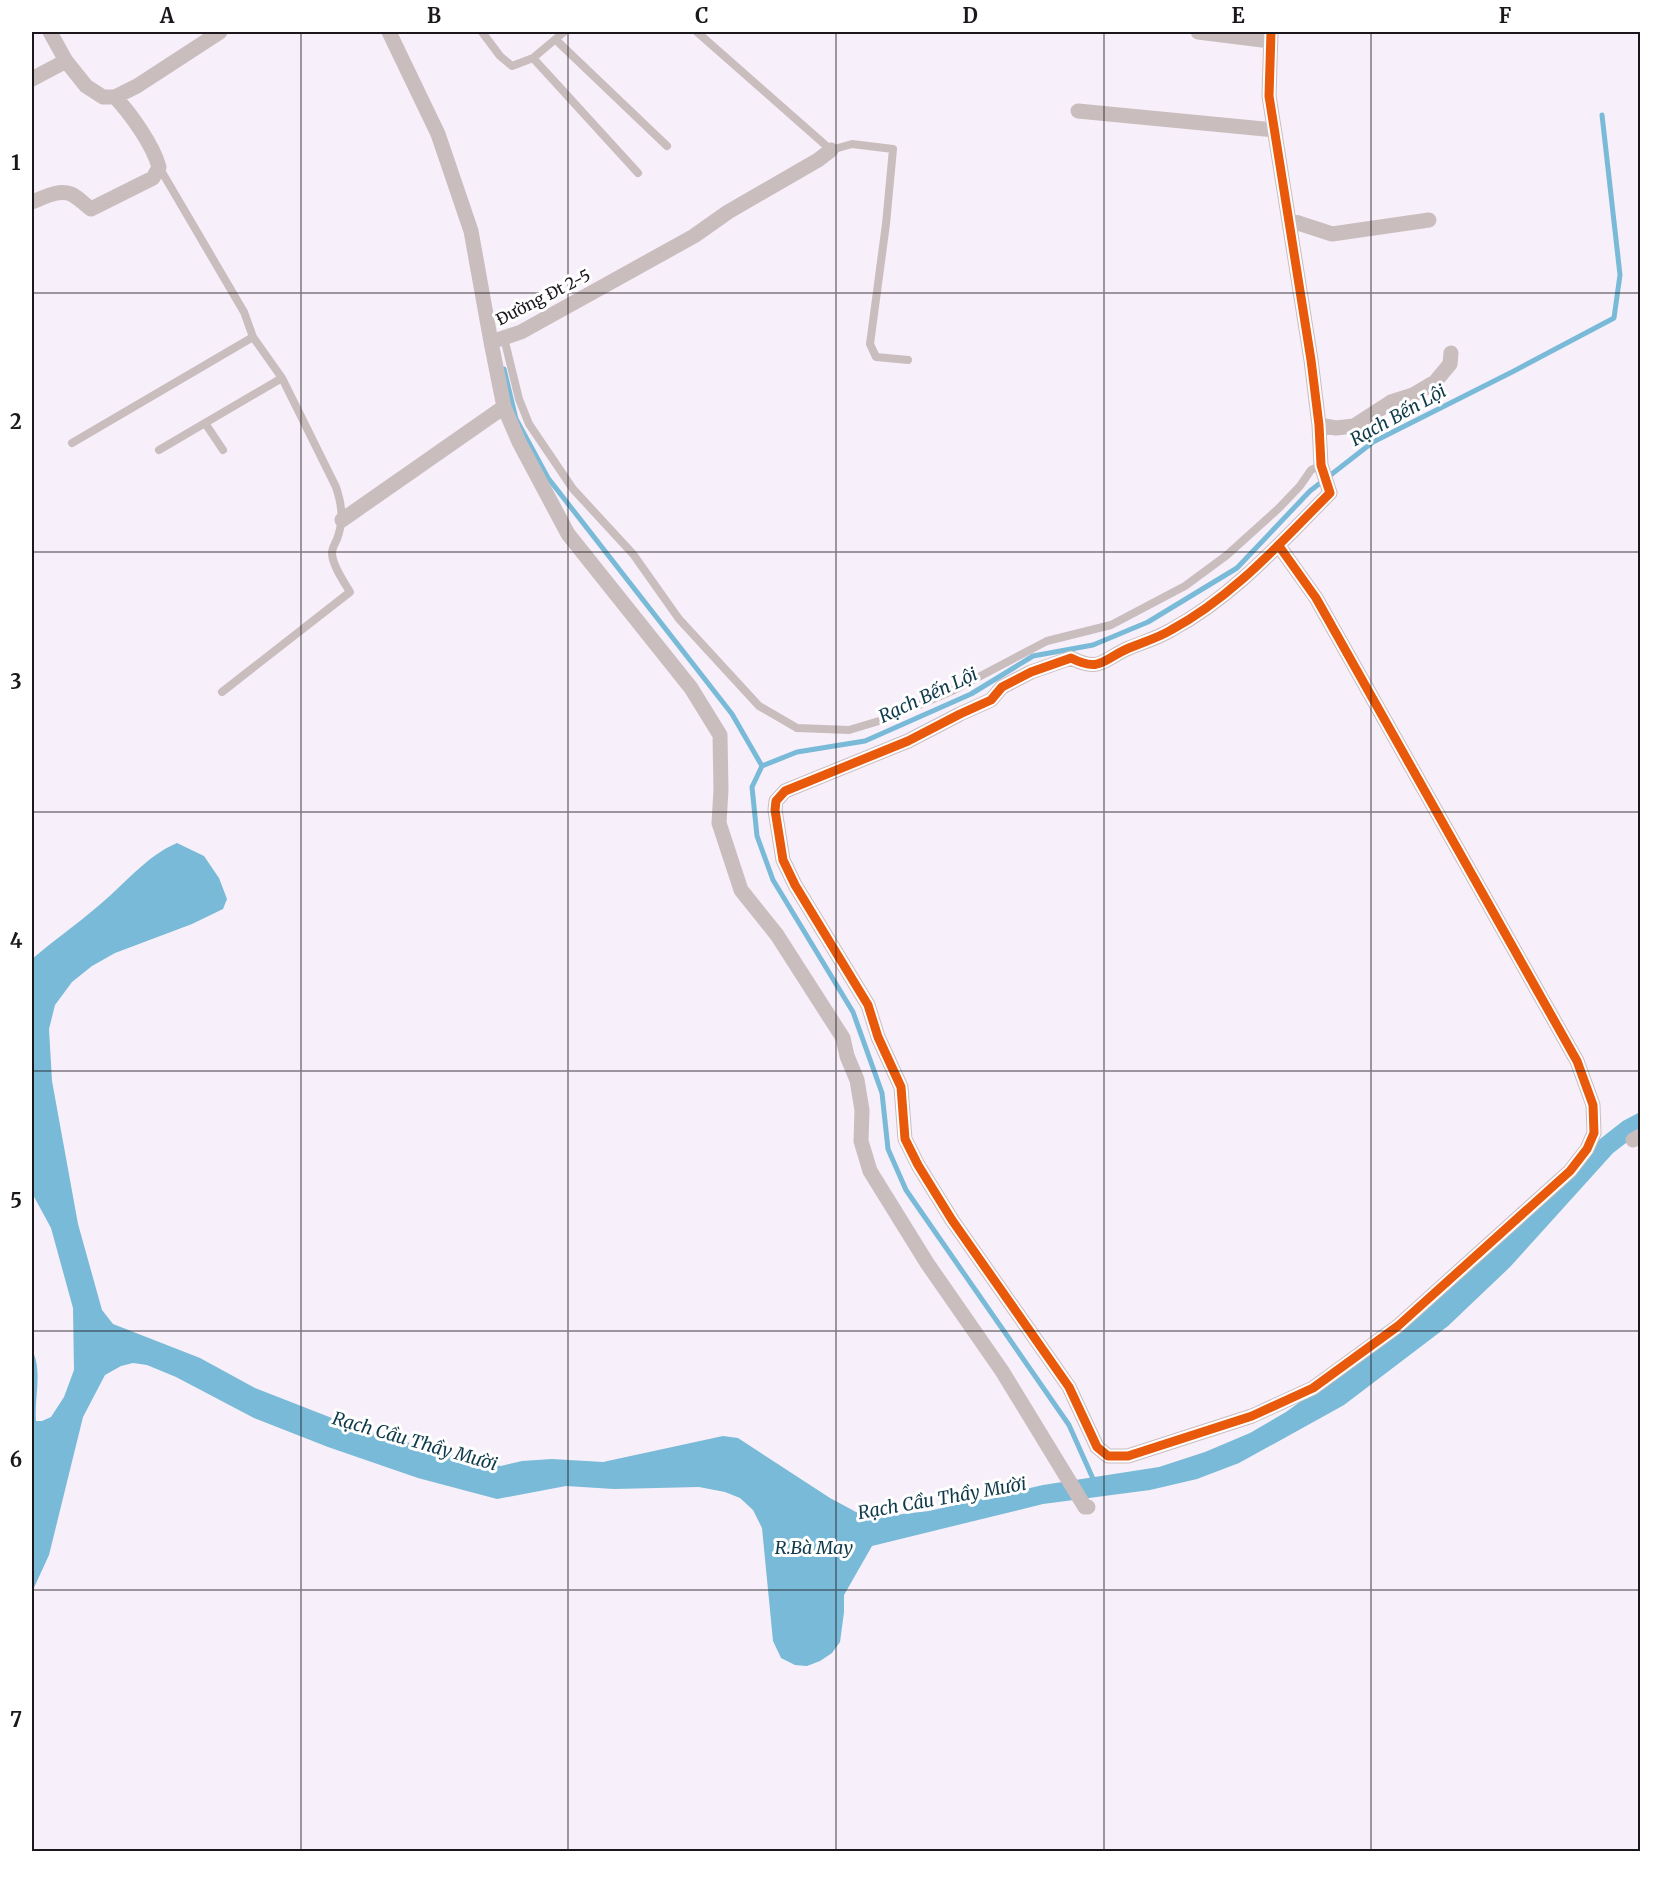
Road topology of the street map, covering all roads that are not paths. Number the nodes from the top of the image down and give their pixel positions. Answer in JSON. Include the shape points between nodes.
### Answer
{"nodes":[{"id":1,"x":50,"y":32,"type":"edge"},
{"id":2,"x":220,"y":32,"type":"edge"},
{"id":3,"x":389,"y":32,"type":"edge"},
{"id":4,"x":482,"y":32,"type":"edge"},
{"id":5,"x":564,"y":32,"type":"edge"},
{"id":6,"x":697,"y":32,"type":"edge"},
{"id":7,"x":1198,"y":32,"type":"edge"},
{"id":8,"x":1270,"y":36,"type":"edge"},
{"id":9,"x":556,"y":40,"type":"junction"},
{"id":10,"x":533,"y":58,"type":"junction"},
{"id":11,"x":66,"y":61,"type":"junction"},
{"id":12,"x":32,"y":79,"type":"edge"},
{"id":13,"x":115,"y":97,"type":"junction"},
{"id":14,"x":1078,"y":111,"type":"dead end"},
{"id":15,"x":1274,"y":130,"type":"junction"},
{"id":16,"x":667,"y":146,"type":"dead end"},
{"id":17,"x":831,"y":150,"type":"junction"},
{"id":18,"x":159,"y":167,"type":"junction"},
{"id":19,"x":638,"y":173,"type":"dead end"},
{"id":20,"x":32,"y":202,"type":"edge"},
{"id":21,"x":1289,"y":220,"type":"junction"},
{"id":22,"x":1429,"y":220,"type":"dead end"},
{"id":23,"x":253,"y":337,"type":"junction"},
{"id":24,"x":497,"y":340,"type":"junction"},
{"id":25,"x":1450,"y":353,"type":"dead end"},
{"id":26,"x":908,"y":360,"type":"dead end"},
{"id":27,"x":282,"y":378,"type":"junction"},
{"id":28,"x":504,"y":406,"type":"junction"},
{"id":29,"x":205,"y":423,"type":"junction"},
{"id":30,"x":1319,"y":425,"type":"junction"},
{"id":31,"x":72,"y":443,"type":"dead end"},
{"id":32,"x":159,"y":450,"type":"dead end"},
{"id":33,"x":223,"y":450,"type":"dead end"},
{"id":34,"x":1321,"y":466,"type":"junction"},
{"id":35,"x":342,"y":520,"type":"junction"},
{"id":36,"x":1279,"y":546,"type":"junction"},
{"id":37,"x":222,"y":692,"type":"dead end"},
{"id":38,"x":1085,"y":1505,"type":"dead end"}],
"edges":[{"from":1,"to":11,"type":"street"},
{"from":2,"to":13,"type":"street"},
{"from":3,"to":24,"type":"street","name":"Đường Đt 2-5","via":[[438,134],[471,231]]},
{"from":4,"to":10,"type":"lane","via":[[512,66]]},
{"from":5,"to":9,"type":"lane"},
{"from":6,"to":17,"type":"lane"},
{"from":7,"to":8,"type":"street"},
{"from":8,"to":15,"type":"street","via":[[1269,96]]},
{"from":9,"to":10,"type":"lane"},
{"from":9,"to":16,"type":"lane"},
{"from":10,"to":19,"type":"lane"},
{"from":11,"to":12,"type":"street"},
{"from":11,"to":13,"type":"street","via":[[86,86],[103,97]]},
{"from":13,"to":18,"type":"street","via":[[131,115],[156,155]]},
{"from":14,"to":15,"type":"street"},
{"from":15,"to":21,"type":"street"},
{"from":17,"to":24,"type":"street","name":"Đường Đt 2-5","via":[[694,236],[521,332]]},
{"from":17,"to":26,"type":"lane","via":[[852,144],[893,149],[870,344],[876,357]]},
{"from":18,"to":20,"type":"street","via":[[153,178],[91,209],[64,193]]},
{"from":18,"to":23,"type":"lane","via":[[244,312]]},
{"from":21,"to":22,"type":"street","via":[[1332,234]]},
{"from":21,"to":30,"type":"street"},
{"from":23,"to":27,"type":"lane"},
{"from":23,"to":31,"type":"lane"},
{"from":24,"to":28,"type":"street"},
{"from":24,"to":34,"type":"lane","via":[[529,424],[573,489],[633,554],[679,619],[759,706],[797,728],[849,730],[889,718],[954,690],[1047,641],[1111,624],[1185,586],[1227,555],[1279,508],[1311,470]]},
{"from":25,"to":30,"type":"street","via":[[1450,364],[1435,382],[1413,395],[1391,402],[1354,426]]},
{"from":27,"to":29,"type":"lane"},
{"from":27,"to":35,"type":"lane","via":[[336,487]]},
{"from":28,"to":35,"type":"street"},
{"from":28,"to":38,"type":"street","via":[[568,534],[691,688],[720,735],[718,823],[741,890],[777,934],[843,1038],[857,1080],[862,1110],[861,1141],[870,1171]]},
{"from":29,"to":32,"type":"lane"},
{"from":29,"to":33,"type":"lane"},
{"from":30,"to":34,"type":"street"},
{"from":34,"to":36,"type":"street","via":[[1330,494]]},
{"from":35,"to":37,"type":"lane","via":[[332,550],[350,592]]},
{"from":36,"to":36,"type":"street","via":[[1316,598],[1577,1061],[1593,1105],[1594,1134],[1570,1170],[1398,1326],[1313,1388],[1252,1416],[1128,1456],[1108,1456],[1097,1447],[1069,1387],[951,1220],[918,1165],[905,1139],[901,1087],[868,1005],[783,860],[775,810],[785,791],[908,741],[991,700],[1002,687],[1031,672],[1071,658],[1096,665],[1171,631],[1229,591]]}]}
